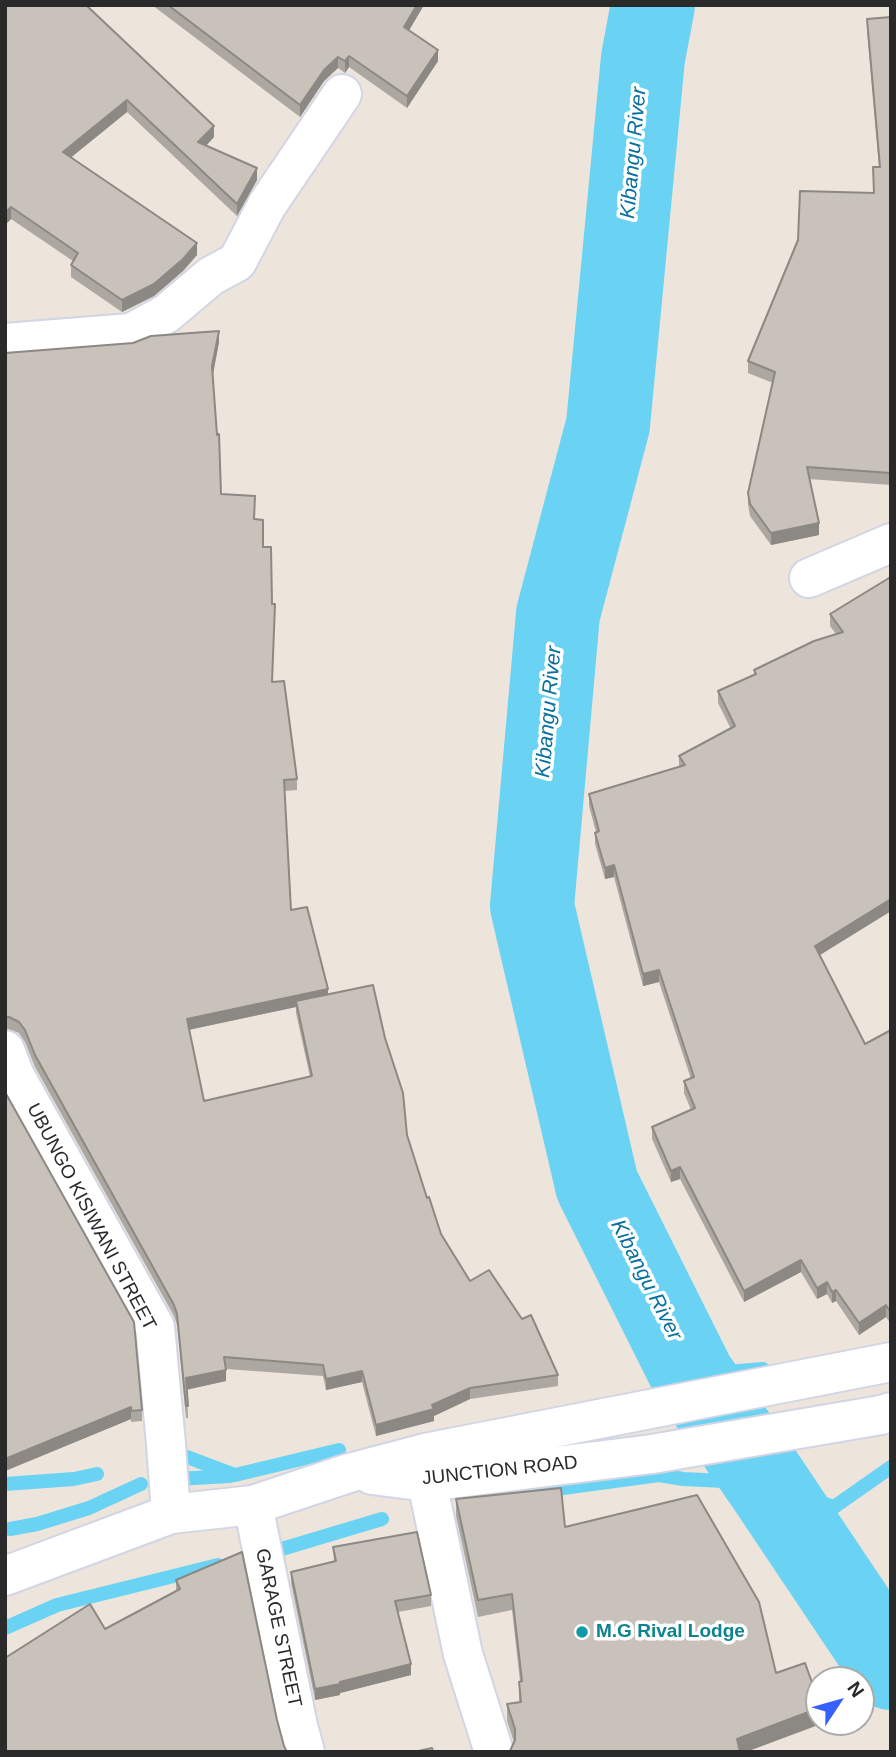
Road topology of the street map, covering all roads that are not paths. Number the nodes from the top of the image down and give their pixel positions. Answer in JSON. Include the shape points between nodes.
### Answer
{"nodes":[{"id":1,"x":342,"y":94,"type":"dead end"},
{"id":2,"x":5,"y":343,"type":"edge"},
{"id":3,"x":891,"y":543,"type":"edge"},
{"id":4,"x":809,"y":578,"type":"dead end"},
{"id":5,"x":5,"y":1050,"type":"edge"},
{"id":6,"x":879,"y":1365,"type":"edge"},
{"id":7,"x":886,"y":1413,"type":"edge"},
{"id":8,"x":349,"y":1473,"type":"junction"},
{"id":9,"x":427,"y":1482,"type":"junction"},
{"id":10,"x":253,"y":1505,"type":"junction"},
{"id":11,"x":171,"y":1514,"type":"junction"},
{"id":12,"x":5,"y":1576,"type":"edge"},
{"id":13,"x":304,"y":1752,"type":"edge"},
{"id":14,"x":494,"y":1752,"type":"edge"}],
"edges":[{"from":1,"to":2,"type":"street","via":[[267,205],[237,262],[211,276],[166,314],[131,333]]},
{"from":3,"to":4,"type":"street"},
{"from":5,"to":11,"type":"street","name":"UBUNGO KISIWANI STREET","via":[[15,1076],[155,1327]]},
{"from":6,"to":8,"type":"street","name":"JUNCTION ROAD","via":[[425,1453]]},
{"from":7,"to":9,"type":"street","name":"JUNCTION ROAD","via":[[652,1454]]},
{"from":8,"to":9,"type":"street","name":"JUNCTION ROAD"},
{"from":8,"to":10,"type":"street","name":"JUNCTION ROAD"},
{"from":9,"to":14,"type":"street","via":[[463,1654]]},
{"from":10,"to":11,"type":"street","name":"JUNCTION ROAD"},
{"from":10,"to":13,"type":"street","name":"GARAGE STREET"},
{"from":11,"to":12,"type":"street","name":"JUNCTION ROAD"}]}
